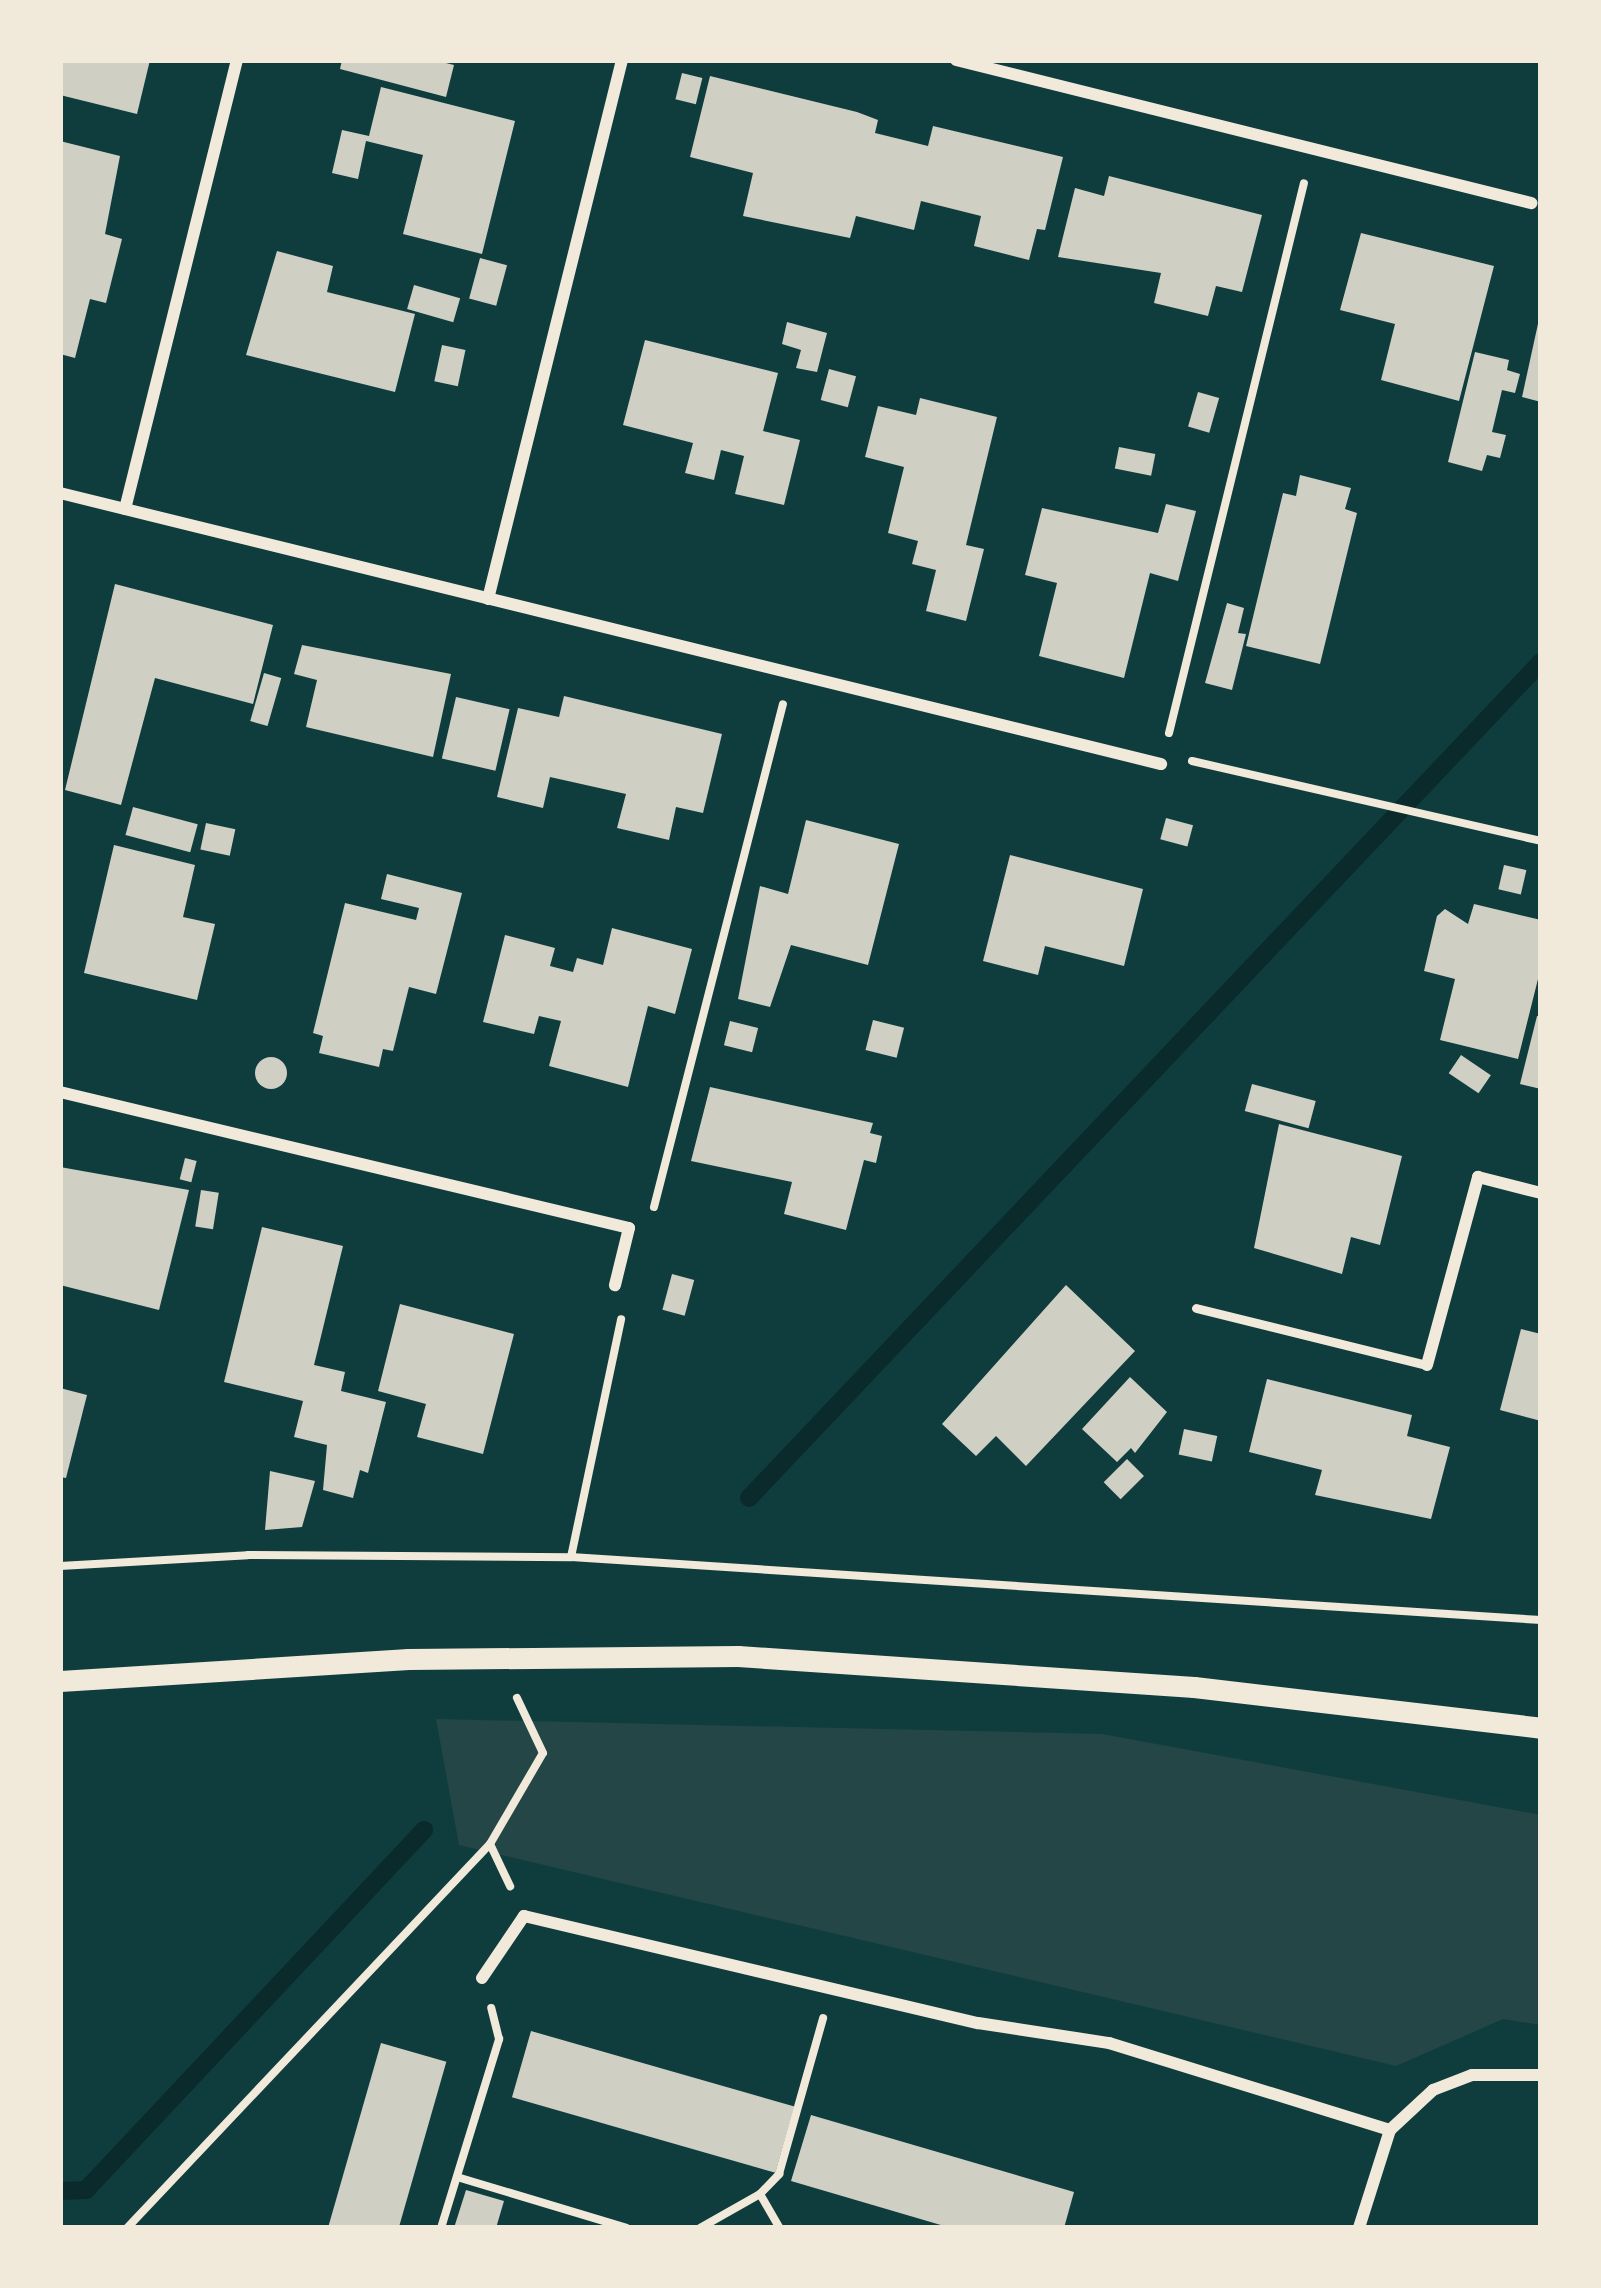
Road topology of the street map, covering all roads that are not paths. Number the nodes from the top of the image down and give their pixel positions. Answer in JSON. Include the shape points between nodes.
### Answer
{"nodes":[{"id":1,"x":237,"y":60,"type":"edge"},
{"id":2,"x":622,"y":60,"type":"edge"},
{"id":3,"x":956,"y":60,"type":"edge"},
{"id":4,"x":1531,"y":203,"type":"dead end"},
{"id":5,"x":60,"y":493,"type":"edge"},
{"id":6,"x":125,"y":508,"type":"junction"},
{"id":7,"x":488,"y":598,"type":"junction"},
{"id":8,"x":1161,"y":764,"type":"road end"},
{"id":9,"x":60,"y":1092,"type":"edge"},
{"id":10,"x":1541,"y":1192,"type":"edge"},
{"id":11,"x":615,"y":1286,"type":"road end"},
{"id":12,"x":1196,"y":1308,"type":"dead end"},
{"id":13,"x":1427,"y":1365,"type":"joint"},
{"id":14,"x":60,"y":1681,"type":"edge"},
{"id":15,"x":1541,"y":1728,"type":"edge"},
{"id":16,"x":482,"y":1978,"type":"road end"},
{"id":17,"x":1541,"y":2075,"type":"edge"},
{"id":18,"x":1390,"y":2130,"type":"junction"},
{"id":19,"x":1358,"y":2228,"type":"edge"}],
"edges":[{"from":1,"to":6,"type":"street"},
{"from":2,"to":7,"type":"street"},
{"from":3,"to":4,"type":"street"},
{"from":5,"to":6,"type":"street"},
{"from":6,"to":7,"type":"street"},
{"from":7,"to":8,"type":"street"},
{"from":9,"to":11,"type":"street","via":[[629,1228]]},
{"from":10,"to":13,"type":"street","via":[[1478,1177]]},
{"from":12,"to":13,"type":"lane"},
{"from":14,"to":15,"type":"street","via":[[498,1659],[761,1657],[1194,1687]]},
{"from":16,"to":18,"type":"street","via":[[524,1916],[978,2023],[1109,2043]]},
{"from":17,"to":18,"type":"street","via":[[1472,2075],[1433,2090]]},
{"from":18,"to":19,"type":"street"}]}
